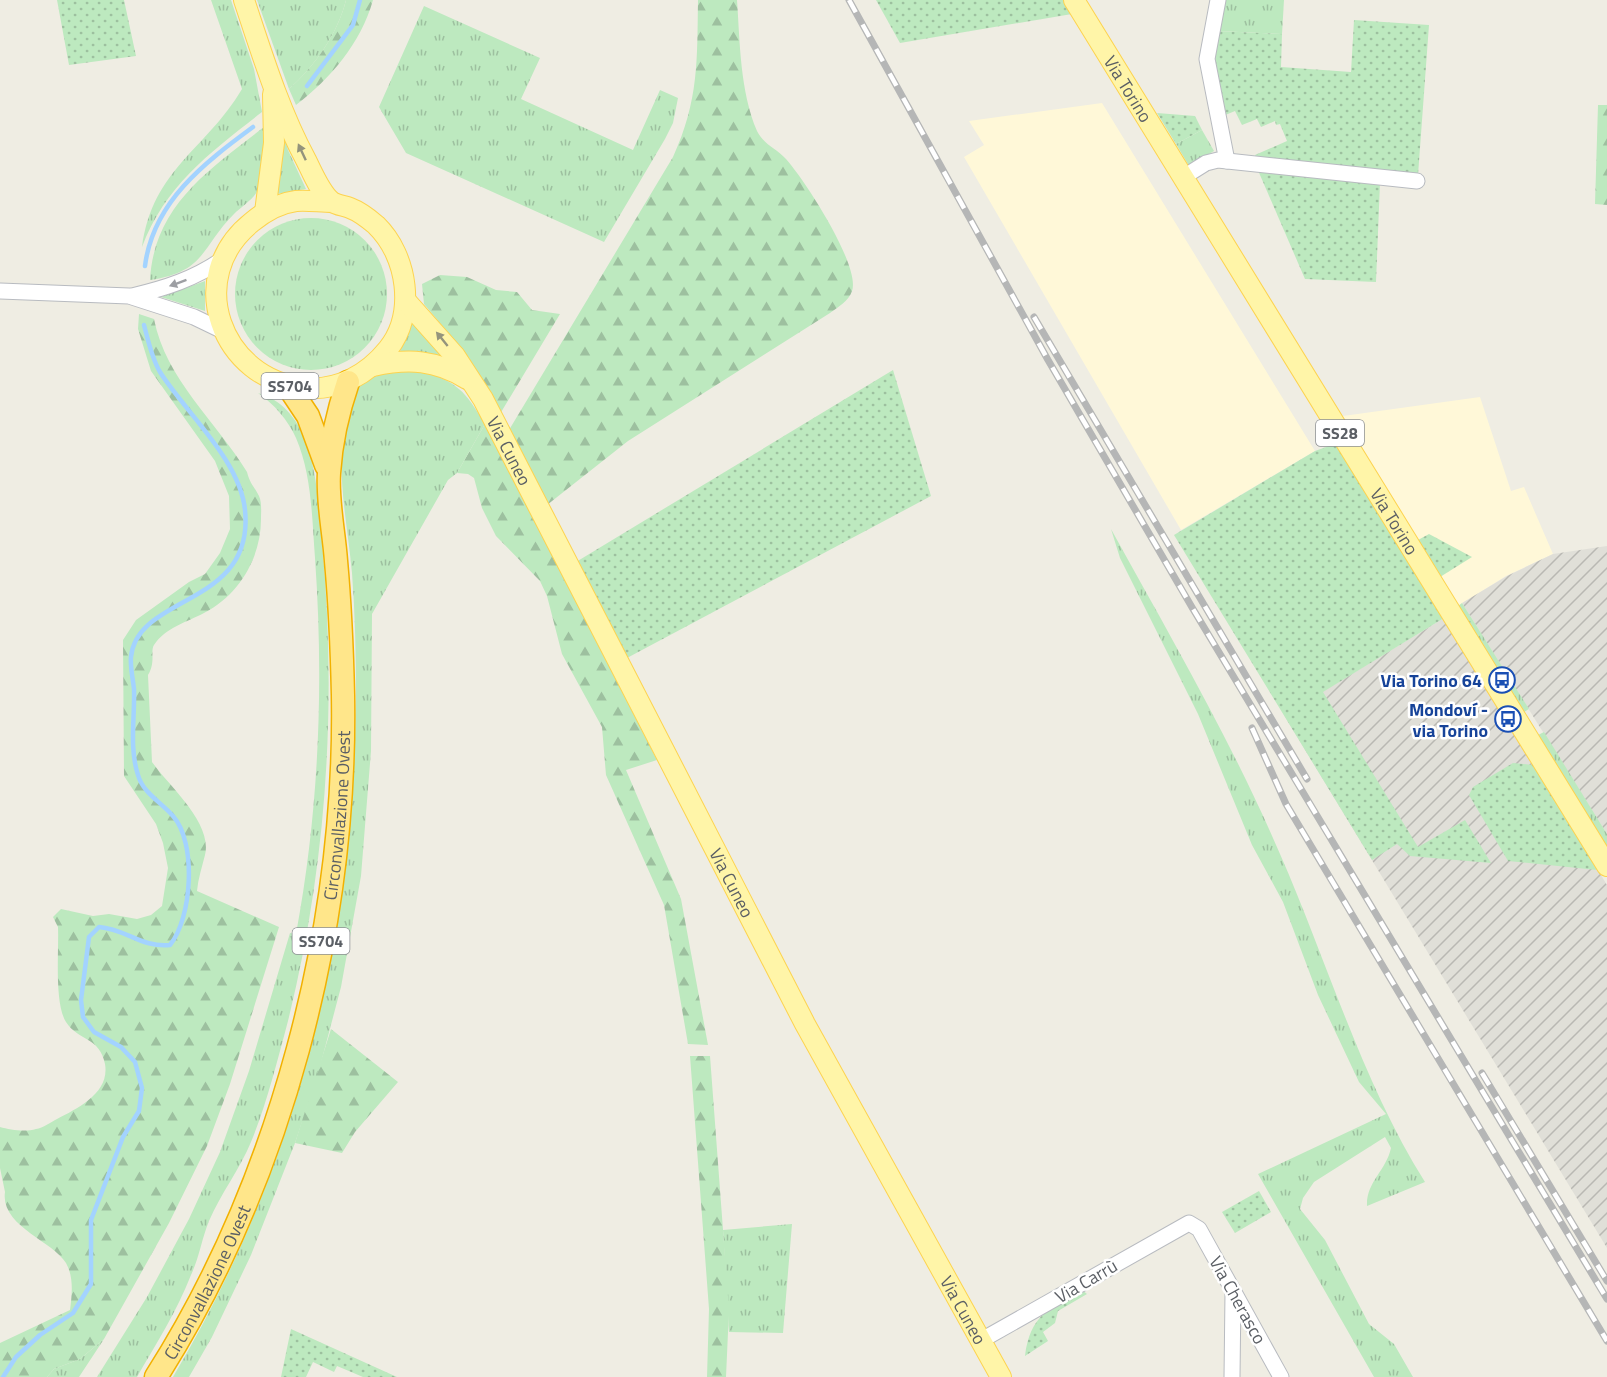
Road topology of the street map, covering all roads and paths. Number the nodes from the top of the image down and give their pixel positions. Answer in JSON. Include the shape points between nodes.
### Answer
{"nodes":[{"id":1,"x":244,"y":0,"type":"edge"},
{"id":2,"x":1074,"y":0,"type":"edge"},
{"id":3,"x":1218,"y":0,"type":"edge"},
{"id":4,"x":272,"y":86,"type":"junction"},
{"id":5,"x":1227,"y":161,"type":"junction"},
{"id":6,"x":1182,"y":177,"type":"junction"},
{"id":7,"x":1417,"y":181,"type":"dead end"},
{"id":8,"x":332,"y":202,"type":"junction"},
{"id":9,"x":265,"y":212,"type":"junction"},
{"id":10,"x":223,"y":259,"type":"junction"},
{"id":11,"x":0,"y":291,"type":"edge"},
{"id":12,"x":129,"y":296,"type":"junction"},
{"id":13,"x":406,"y":301,"type":"junction"},
{"id":14,"x":223,"y":331,"type":"junction"},
{"id":15,"x":374,"y":366,"type":"junction"},
{"id":16,"x":348,"y":382,"type":"junction"},
{"id":17,"x":472,"y":382,"type":"junction"},
{"id":18,"x":288,"y":386,"type":"junction"},
{"id":19,"x":329,"y":475,"type":"junction"},
{"id":20,"x":1607,"y":866,"type":"edge"},
{"id":21,"x":1192,"y":1224,"type":"joint"},
{"id":22,"x":1233,"y":1291,"type":"junction"},
{"id":23,"x":980,"y":1341,"type":"junction"},
{"id":24,"x":156,"y":1377,"type":"edge"},
{"id":25,"x":1001,"y":1377,"type":"edge"},
{"id":26,"x":1232,"y":1377,"type":"edge"},
{"id":27,"x":1281,"y":1377,"type":"edge"}],
"edges":[{"from":1,"to":4,"type":"main road"},
{"from":2,"to":6,"type":"main road","name":"Via Torino","number":"SS28"},
{"from":3,"to":5,"type":"street","via":[[1207,59]]},
{"from":8,"to":4,"type":"main road","one_way":true,"via":[[305,159]]},
{"from":4,"to":9,"type":"main road","via":[[274,143]]},
{"from":5,"to":6,"type":"street","via":[[1211,161]]},
{"from":5,"to":7,"type":"street"},
{"from":6,"to":20,"type":"main road","name":"Via Torino","number":"SS28"},
{"from":8,"to":9,"type":"main road","number":"SS704","via":[[294,201]]},
{"from":8,"to":13,"type":"main road","number":"SS704","via":[[353,209],[376,225],[393,247],[404,273]]},
{"from":9,"to":10,"type":"main road","number":"SS704","via":[[240,232]]},
{"from":10,"to":12,"type":"street","one_way":true,"via":[[199,275]]},
{"from":10,"to":14,"type":"main road","number":"SS704","via":[[216,283]]},
{"from":11,"to":12,"type":"street"},
{"from":12,"to":14,"type":"street","via":[[194,316]]},
{"from":13,"to":15,"type":"main road","number":"SS704","via":[[401,325]]},
{"from":17,"to":13,"type":"main road","name":"Via Cuneo","one_way":true,"via":[[439,336]]},
{"from":14,"to":18,"type":"main road","number":"SS704","via":[[239,356],[261,375]]},
{"from":15,"to":16,"type":"main road","number":"SS704"},
{"from":15,"to":17,"type":"main road","via":[[399,360],[424,361],[448,368]]},
{"from":16,"to":18,"type":"main road","number":"SS704","via":[[318,389]]},
{"from":16,"to":19,"type":"highway","number":"SS704","via":[[337,420]]},
{"from":17,"to":23,"type":"main road","name":"Via Cuneo","via":[[804,1024]]},
{"from":18,"to":19,"type":"highway","number":"SS704","via":[[308,416]]},
{"from":19,"to":24,"type":"highway","name":"Circonvallazione Ovest","number":"SS704","via":[[337,573],[342,756],[336,851],[316,971],[283,1097],[252,1183],[211,1279]]},
{"from":21,"to":22,"type":"street","name":"Via Cherasco","via":[[1199,1229]]},
{"from":21,"to":23,"type":"street","name":"Via Carrù"},
{"from":22,"to":26,"type":"street"},
{"from":22,"to":27,"type":"street","name":"Via Cherasco"},
{"from":23,"to":25,"type":"main road","name":"Via Cuneo"}]}
